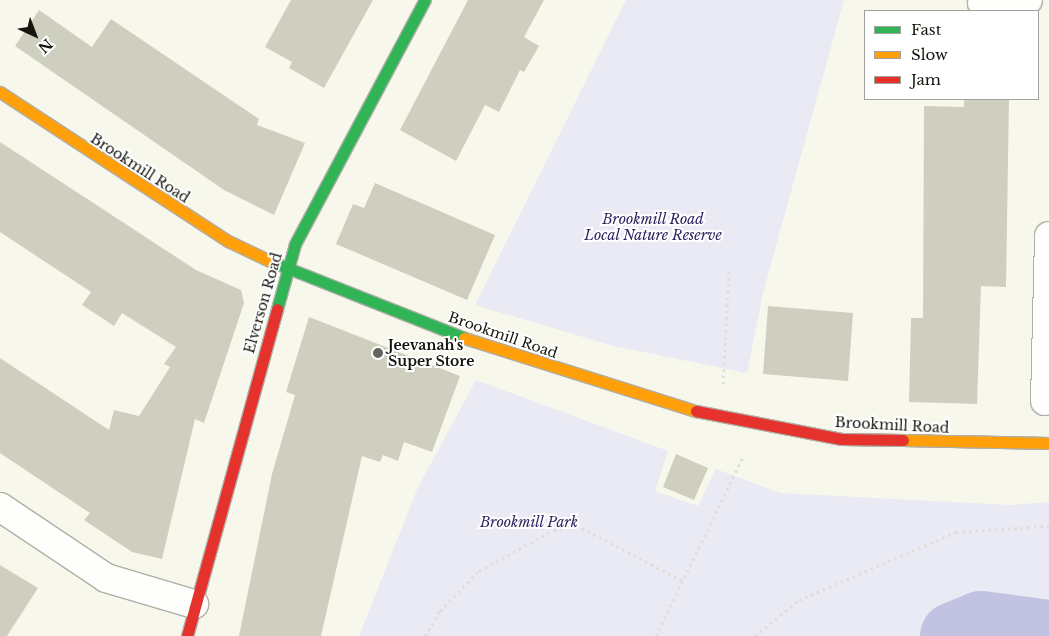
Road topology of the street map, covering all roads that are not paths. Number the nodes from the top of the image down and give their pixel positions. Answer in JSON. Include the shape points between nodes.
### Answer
{"nodes":[{"id":1,"x":425,"y":0,"type":"edge"},
{"id":2,"x":1028,"y":0,"type":"edge"},
{"id":3,"x":982,"y":4,"type":"dead end"},
{"id":4,"x":0,"y":92,"type":"edge"},
{"id":5,"x":1049,"y":236,"type":"edge"},
{"id":6,"x":287,"y":270,"type":"junction"},
{"id":7,"x":1045,"y":401,"type":"dead end"},
{"id":8,"x":1049,"y":443,"type":"edge"},
{"id":9,"x":0,"y":507,"type":"edge"},
{"id":10,"x":194,"y":604,"type":"junction"},
{"id":11,"x":187,"y":636,"type":"edge"}],
"edges":[{"from":1,"to":6,"type":"main road","name":"Elverson Road","via":[[298,239]]},
{"from":2,"to":3,"type":"street"},
{"from":4,"to":6,"type":"main road","name":"Brookmill Road","via":[[130,181],[228,241]]},
{"from":5,"to":7,"type":"street"},
{"from":6,"to":8,"type":"main road","name":"Brookmill Road","via":[[471,341],[663,403],[758,425],[842,439]]},
{"from":6,"to":10,"type":"main road","name":"Elverson Road"},
{"from":9,"to":10,"type":"street","via":[[106,578]]},
{"from":10,"to":11,"type":"main road","name":"Elverson Road"}]}
